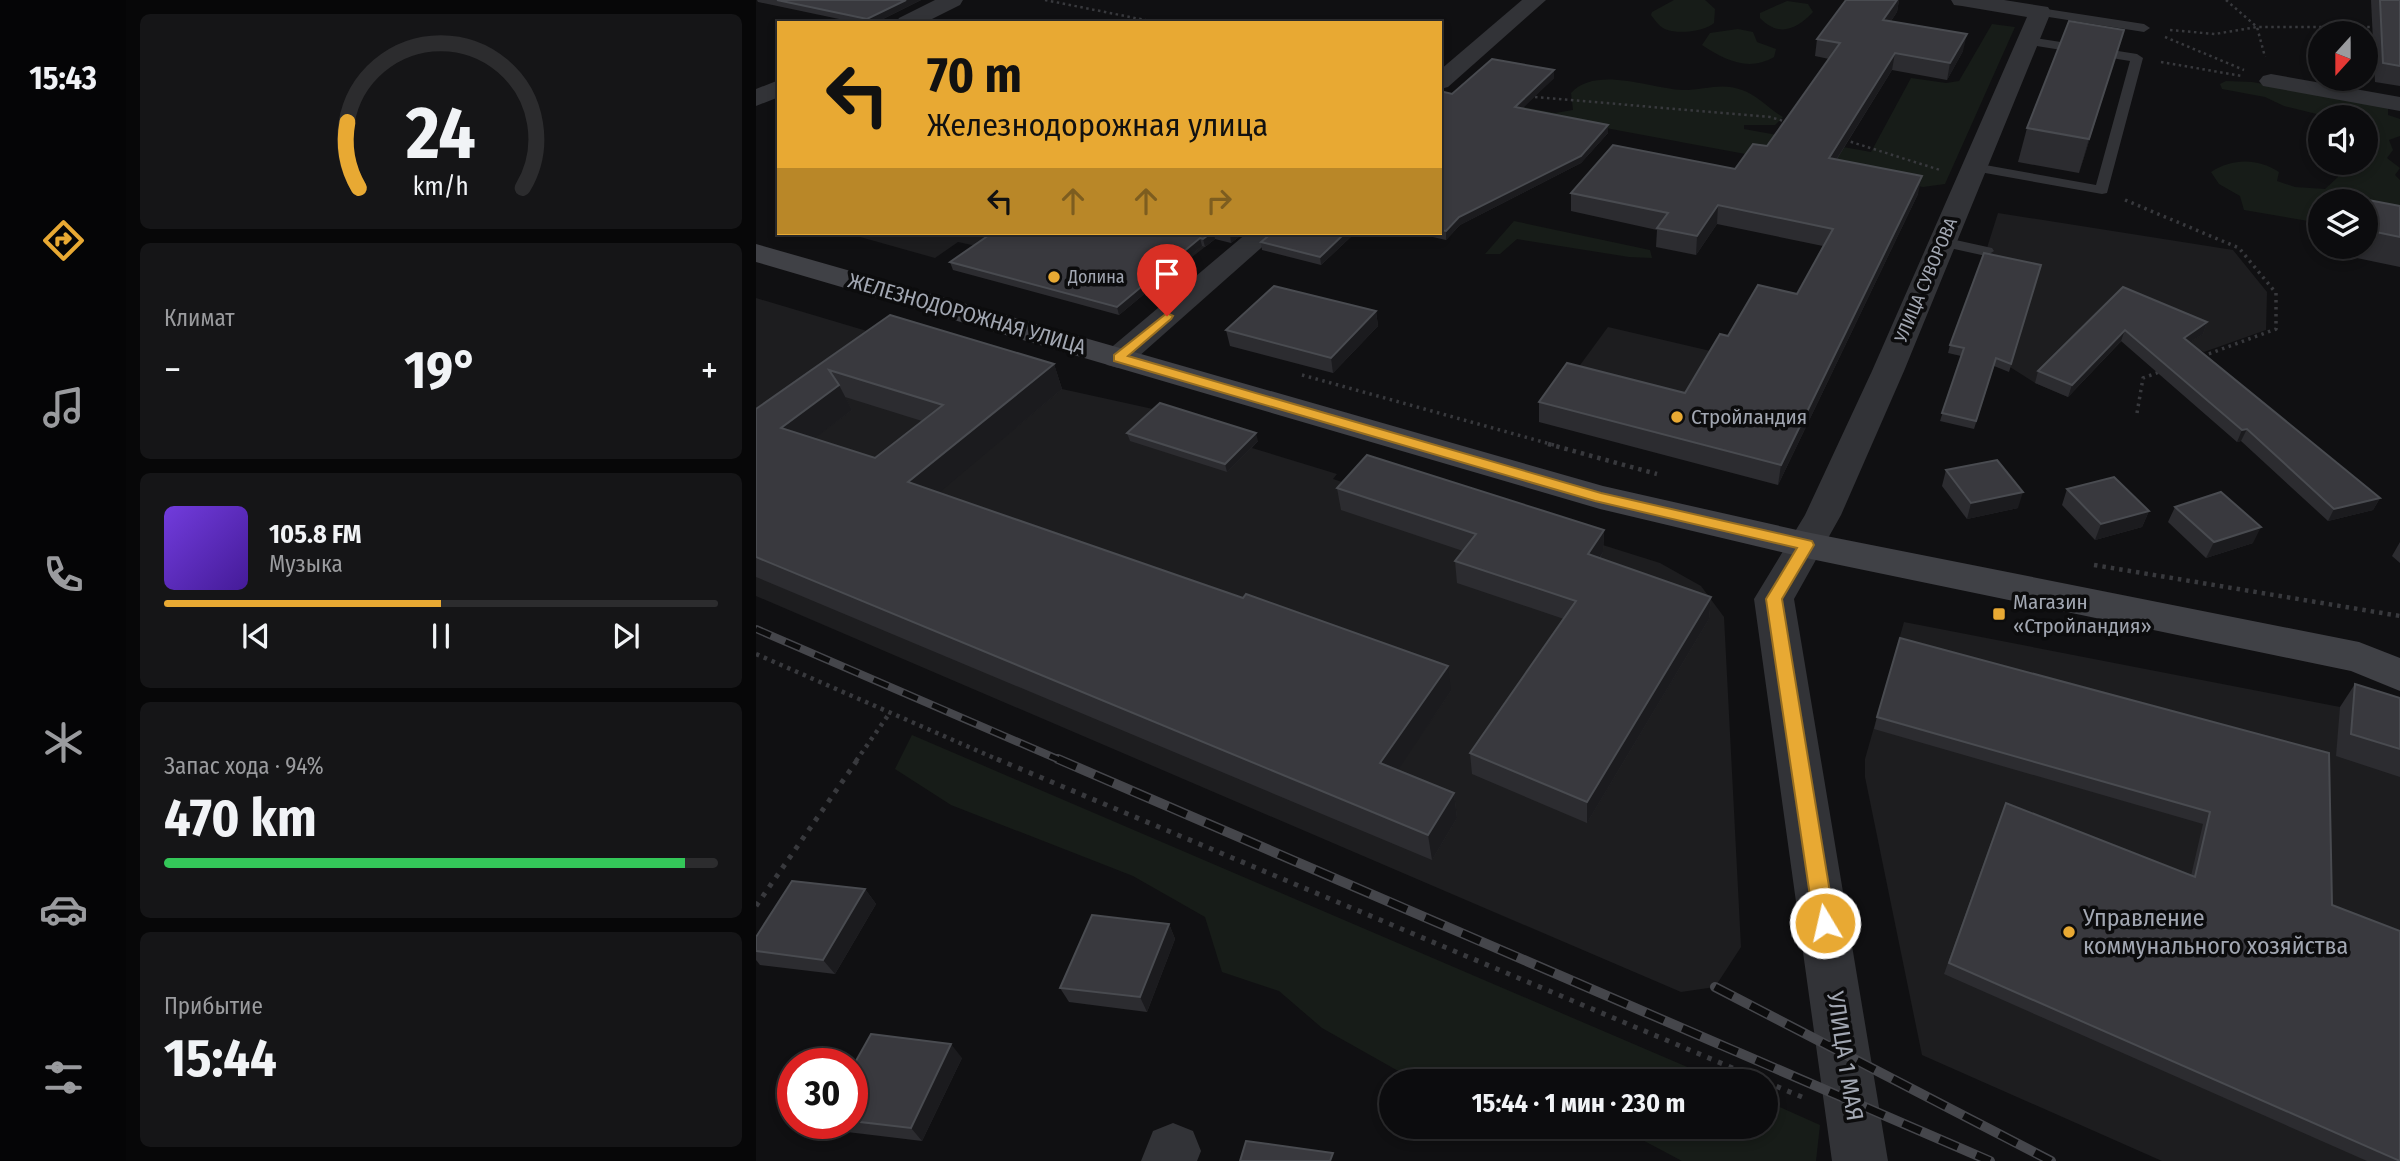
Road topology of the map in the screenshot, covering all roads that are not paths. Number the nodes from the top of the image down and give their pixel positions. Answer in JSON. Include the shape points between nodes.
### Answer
{"nodes":[{"id":1,"x":952,"y":0,"type":"edge"},
{"id":2,"x":1535,"y":0,"type":"edge"},
{"id":3,"x":1962,"y":0,"type":"edge"},
{"id":4,"x":2040,"y":12,"type":"junction"},
{"id":5,"x":911,"y":21,"type":"edge"},
{"id":6,"x":2144,"y":28,"type":"road end"},
{"id":7,"x":2028,"y":41,"type":"junction"},
{"id":8,"x":1442,"y":80,"type":"edge"},
{"id":9,"x":2271,"y":81,"type":"road end"},
{"id":10,"x":777,"y":89,"type":"edge"},
{"id":11,"x":756,"y":99,"type":"edge"},
{"id":12,"x":2400,"y":104,"type":"edge"},
{"id":13,"x":1972,"y":173,"type":"junction"},
{"id":14,"x":1262,"y":235,"type":"edge"},
{"id":15,"x":1942,"y":242,"type":"junction"},
{"id":16,"x":1986,"y":251,"type":"edge"},
{"id":17,"x":756,"y":253,"type":"edge"},
{"id":18,"x":1118,"y":358,"type":"junction"},
{"id":19,"x":1806,"y":545,"type":"junction"},
{"id":20,"x":2359,"y":657,"type":"junction"},
{"id":21,"x":2400,"y":666,"type":"edge"},
{"id":22,"x":2400,"y":675,"type":"edge"},
{"id":23,"x":1860,"y":1161,"type":"edge"}],
"edges":[{"from":1,"to":5,"type":"street"},
{"from":2,"to":8,"type":"street"},
{"from":3,"to":4,"type":"street"},
{"from":4,"to":6,"type":"lane"},
{"from":4,"to":7,"type":"street","name":"УЛИЦА СУВОРОВА"},
{"from":7,"to":13,"type":"street","name":"УЛИЦА СУВОРОВА"},
{"from":7,"to":13,"type":"lane","via":[[2137,58],[2102,190]]},
{"from":9,"to":12,"type":"street"},
{"from":10,"to":11,"type":"street"},
{"from":13,"to":15,"type":"street","name":"УЛИЦА СУВОРОВА"},
{"from":14,"to":18,"type":"street"},
{"from":15,"to":16,"type":"lane"},
{"from":15,"to":19,"type":"street","name":"УЛИЦА СУВОРОВА"},
{"from":17,"to":18,"type":"main road","name":"ЖЕЛЕЗНОДОРОЖНАЯ УЛИЦА"},
{"from":18,"to":19,"type":"main road","name":"ЖЕЛЕЗНОДОРОЖНАЯ УЛИЦА","via":[[1600,497]]},
{"from":19,"to":20,"type":"main road","name":"ЖЕЛЕЗНОДОРОЖНАЯ УЛИЦА"},
{"from":19,"to":23,"type":"street","name":"УЛИЦА 1 МАЯ","via":[[1774,599]]},
{"from":20,"to":21,"type":"lane"},
{"from":20,"to":22,"type":"main road","name":"ЖЕЛЕЗНОДОРОЖНАЯ УЛИЦА"}]}
